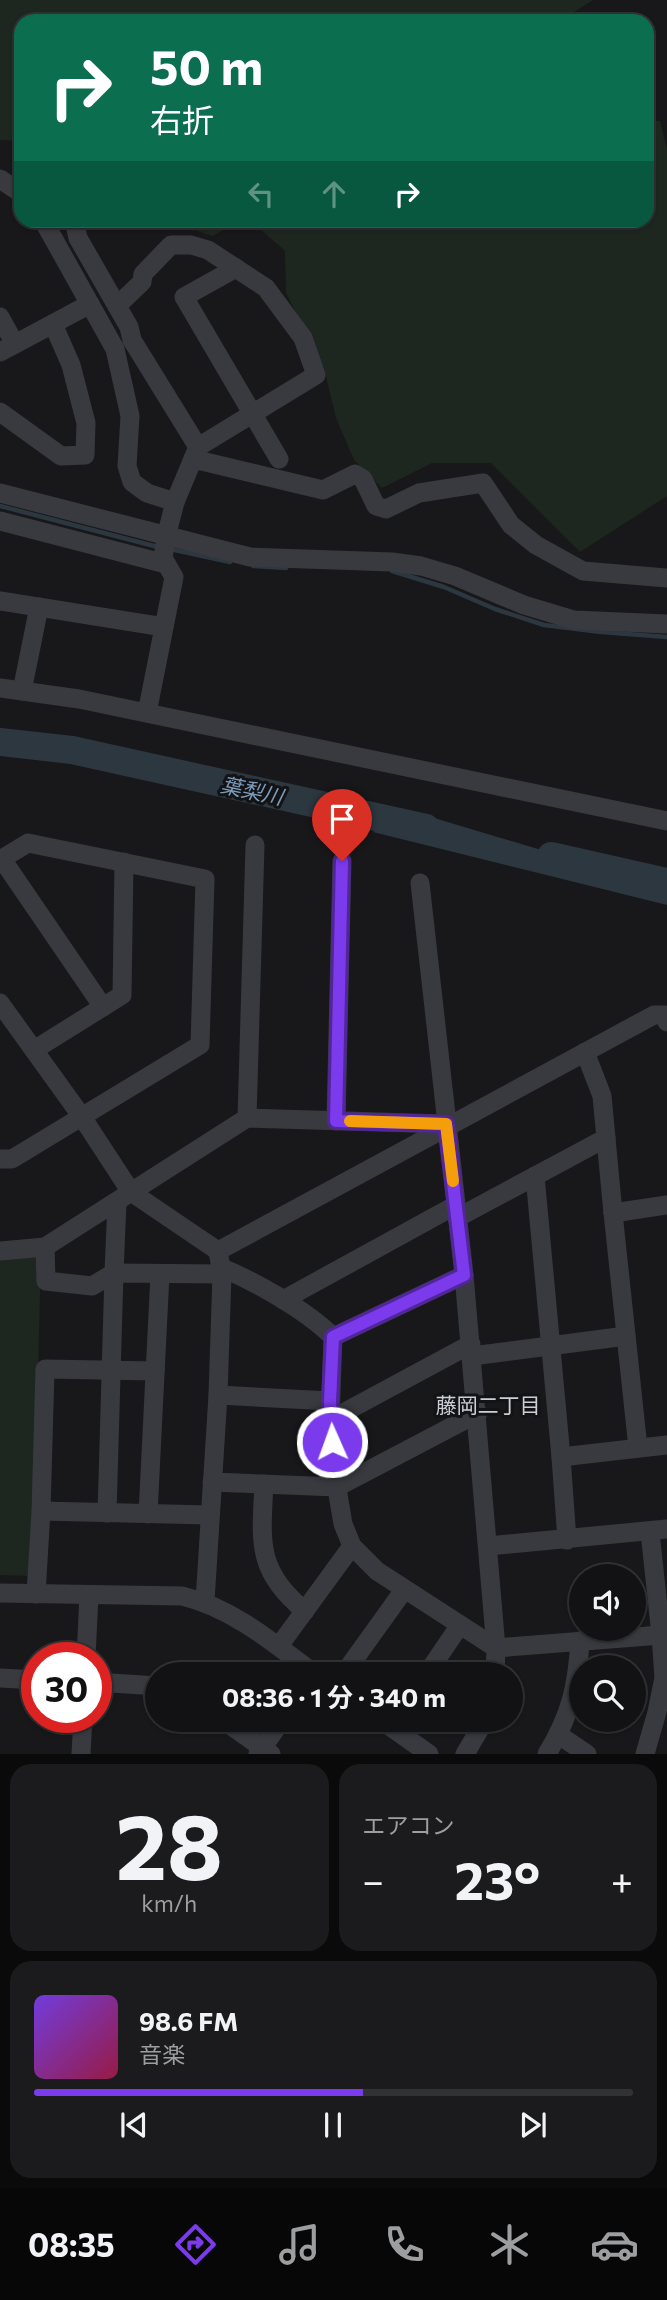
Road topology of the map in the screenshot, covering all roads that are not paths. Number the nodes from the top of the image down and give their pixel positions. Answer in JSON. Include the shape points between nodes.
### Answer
{"nodes":[{"id":1,"x":47,"y":228,"type":"edge"},
{"id":2,"x":76,"y":228,"type":"edge"},
{"id":3,"x":236,"y":268,"type":"junction"},
{"id":4,"x":90,"y":304,"type":"junction"},
{"id":5,"x":117,"y":306,"type":"junction"},
{"id":6,"x":0,"y":317,"type":"edge"},
{"id":7,"x":52,"y":324,"type":"junction"},
{"id":8,"x":8,"y":348,"type":"edge"},
{"id":9,"x":0,"y":412,"type":"edge"},
{"id":10,"x":253,"y":414,"type":"junction"},
{"id":11,"x":196,"y":453,"type":"junction"},
{"id":12,"x":279,"y":459,"type":"dead end"},
{"id":13,"x":0,"y":493,"type":"edge"},
{"id":14,"x":175,"y":502,"type":"junction"},
{"id":15,"x":0,"y":521,"type":"edge"},
{"id":16,"x":166,"y":537,"type":"junction"},
{"id":17,"x":166,"y":564,"type":"junction"},
{"id":18,"x":667,"y":578,"type":"edge"},
{"id":19,"x":0,"y":601,"type":"edge"},
{"id":20,"x":39,"y":607,"type":"junction"},
{"id":21,"x":667,"y":624,"type":"edge"},
{"id":22,"x":164,"y":627,"type":"junction"},
{"id":23,"x":0,"y":688,"type":"edge"},
{"id":24,"x":22,"y":691,"type":"junction"},
{"id":25,"x":147,"y":713,"type":"junction"},
{"id":26,"x":667,"y":821,"type":"edge"},
{"id":27,"x":255,"y":845,"type":"dead end"},
{"id":28,"x":1,"y":859,"type":"edge"},
{"id":29,"x":342,"y":861,"type":"dead end"},
{"id":30,"x":124,"y":862,"type":"junction"},
{"id":31,"x":420,"y":883,"type":"dead end"},
{"id":32,"x":1,"y":1005,"type":"edge"},
{"id":33,"x":103,"y":1007,"type":"junction"},
{"id":34,"x":667,"y":1022,"type":"edge"},
{"id":35,"x":34,"y":1051,"type":"junction"},
{"id":36,"x":585,"y":1052,"type":"junction"},
{"id":37,"x":82,"y":1117,"type":"junction"},
{"id":38,"x":247,"y":1118,"type":"junction"},
{"id":39,"x":336,"y":1121,"type":"junction"},
{"id":40,"x":447,"y":1125,"type":"junction"},
{"id":41,"x":606,"y":1138,"type":"junction"},
{"id":42,"x":0,"y":1159,"type":"edge"},
{"id":43,"x":535,"y":1176,"type":"junction"},
{"id":44,"x":124,"y":1197,"type":"junction"},
{"id":45,"x":667,"y":1205,"type":"edge"},
{"id":46,"x":456,"y":1211,"type":"junction"},
{"id":47,"x":614,"y":1213,"type":"junction"},
{"id":48,"x":45,"y":1247,"type":"junction"},
{"id":49,"x":0,"y":1251,"type":"edge"},
{"id":50,"x":220,"y":1264,"type":"junction"},
{"id":51,"x":114,"y":1273,"type":"junction"},
{"id":52,"x":160,"y":1273,"type":"junction"},
{"id":53,"x":464,"y":1275,"type":"junction"},
{"id":54,"x":283,"y":1300,"type":"junction"},
{"id":55,"x":626,"y":1336,"type":"junction"},
{"id":56,"x":333,"y":1337,"type":"junction"},
{"id":57,"x":551,"y":1346,"type":"junction"},
{"id":58,"x":472,"y":1350,"type":"junction"},
{"id":59,"x":110,"y":1370,"type":"junction"},
{"id":60,"x":155,"y":1371,"type":"junction"},
{"id":61,"x":218,"y":1395,"type":"junction"},
{"id":62,"x":330,"y":1410,"type":"junction"},
{"id":63,"x":478,"y":1413,"type":"junction"},
{"id":64,"x":667,"y":1445,"type":"edge"},
{"id":65,"x":638,"y":1448,"type":"junction"},
{"id":66,"x":561,"y":1457,"type":"junction"},
{"id":67,"x":212,"y":1482,"type":"junction"},
{"id":68,"x":264,"y":1484,"type":"junction"},
{"id":69,"x":337,"y":1487,"type":"junction"},
{"id":70,"x":41,"y":1511,"type":"junction"},
{"id":71,"x":107,"y":1513,"type":"junction"},
{"id":72,"x":148,"y":1514,"type":"junction"},
{"id":73,"x":210,"y":1515,"type":"junction"},
{"id":74,"x":658,"y":1530,"type":"edge"},
{"id":75,"x":567,"y":1540,"type":"junction"},
{"id":76,"x":352,"y":1546,"type":"junction"},
{"id":77,"x":488,"y":1546,"type":"junction"},
{"id":78,"x":404,"y":1590,"type":"junction"},
{"id":79,"x":0,"y":1593,"type":"edge"},
{"id":80,"x":36,"y":1594,"type":"junction"},
{"id":81,"x":89,"y":1595,"type":"junction"},
{"id":82,"x":205,"y":1601,"type":"junction"},
{"id":83,"x":305,"y":1611,"type":"junction"},
{"id":84,"x":460,"y":1626,"type":"junction"},
{"id":85,"x":661,"y":1635,"type":"junction"},
{"id":86,"x":646,"y":1636,"type":"edge"},
{"id":87,"x":580,"y":1641,"type":"joint"},
{"id":88,"x":87,"y":1642,"type":"edge"},
{"id":89,"x":279,"y":1646,"type":"junction"},
{"id":90,"x":496,"y":1648,"type":"junction"},
{"id":91,"x":300,"y":1662,"type":"edge"},
{"id":92,"x":352,"y":1662,"type":"edge"},
{"id":93,"x":435,"y":1662,"type":"edge"},
{"id":94,"x":495,"y":1662,"type":"edge"},
{"id":95,"x":0,"y":1678,"type":"edge"},
{"id":96,"x":21,"y":1679,"type":"edge"},
{"id":97,"x":112,"y":1683,"type":"edge"},
{"id":98,"x":145,"y":1685,"type":"edge"},
{"id":99,"x":238,"y":1732,"type":"edge"},
{"id":100,"x":275,"y":1732,"type":"edge"},
{"id":101,"x":401,"y":1732,"type":"edge"},
{"id":102,"x":478,"y":1732,"type":"edge"},
{"id":103,"x":82,"y":1733,"type":"edge"},
{"id":104,"x":559,"y":1735,"type":"junction"},
{"id":105,"x":264,"y":1752,"type":"edge"},
{"id":106,"x":81,"y":1754,"type":"edge"},
{"id":107,"x":429,"y":1754,"type":"edge"},
{"id":108,"x":465,"y":1754,"type":"edge"},
{"id":109,"x":547,"y":1754,"type":"edge"},
{"id":110,"x":587,"y":1754,"type":"edge"},
{"id":111,"x":645,"y":1754,"type":"edge"}],
"edges":[{"from":1,"to":4,"type":"street"},
{"from":2,"to":5,"type":"street"},
{"from":3,"to":5,"type":"street","via":[[208,250],[191,244],[171,245]]},
{"from":3,"to":10,"type":"street","via":[[184,297]]},
{"from":3,"to":10,"type":"street","via":[[266,288],[303,338],[316,375]]},
{"from":4,"to":7,"type":"street"},
{"from":4,"to":14,"type":"street","via":[[116,349],[130,416],[127,466],[132,482]]},
{"from":5,"to":11,"type":"street"},
{"from":6,"to":8,"type":"street"},
{"from":7,"to":8,"type":"street"},
{"from":7,"to":9,"type":"street","via":[[71,365],[86,422],[85,455],[61,456]]},
{"from":10,"to":11,"type":"street"},
{"from":10,"to":12,"type":"street"},
{"from":11,"to":14,"type":"street"},
{"from":11,"to":18,"type":"street","via":[[323,490],[355,474],[363,479],[376,506],[386,509],[419,493],[483,483],[511,525],[536,545],[583,570]]},
{"from":13,"to":16,"type":"street"},
{"from":14,"to":16,"type":"street"},
{"from":15,"to":17,"type":"street"},
{"from":16,"to":17,"type":"street"},
{"from":16,"to":21,"type":"street","via":[[250,558],[421,566],[574,620]]},
{"from":17,"to":22,"type":"street","via":[[174,577]]},
{"from":19,"to":20,"type":"street"},
{"from":20,"to":22,"type":"street"},
{"from":20,"to":24,"type":"street"},
{"from":22,"to":25,"type":"street"},
{"from":23,"to":24,"type":"street"},
{"from":24,"to":25,"type":"street"},
{"from":25,"to":26,"type":"street"},
{"from":27,"to":38,"type":"street"},
{"from":28,"to":30,"type":"street","via":[[28,843]]},
{"from":28,"to":33,"type":"street"},
{"from":29,"to":39,"type":"street"},
{"from":30,"to":33,"type":"street","via":[[122,995]]},
{"from":30,"to":37,"type":"street","via":[[205,879],[200,1045]]},
{"from":31,"to":40,"type":"street"},
{"from":32,"to":35,"type":"street"},
{"from":33,"to":35,"type":"street"},
{"from":34,"to":36,"type":"street","via":[[665,1015],[654,1015]]},
{"from":35,"to":37,"type":"street"},
{"from":36,"to":40,"type":"street"},
{"from":36,"to":41,"type":"street","via":[[602,1096]]},
{"from":37,"to":42,"type":"street","via":[[12,1159]]},
{"from":37,"to":44,"type":"street"},
{"from":38,"to":39,"type":"street"},
{"from":38,"to":44,"type":"street"},
{"from":39,"to":40,"type":"street"},
{"from":40,"to":46,"type":"street"},
{"from":40,"to":50,"type":"street"},
{"from":41,"to":43,"type":"street"},
{"from":41,"to":47,"type":"street"},
{"from":43,"to":46,"type":"street"},
{"from":43,"to":57,"type":"street"},
{"from":44,"to":48,"type":"street"},
{"from":44,"to":50,"type":"street"},
{"from":44,"to":51,"type":"street"},
{"from":45,"to":47,"type":"street"},
{"from":46,"to":53,"type":"street"},
{"from":46,"to":54,"type":"street"},
{"from":47,"to":55,"type":"street"},
{"from":48,"to":49,"type":"street"},
{"from":48,"to":51,"type":"street","via":[[46,1281],[92,1286]]},
{"from":50,"to":52,"type":"street"},
{"from":50,"to":54,"type":"street"},
{"from":50,"to":61,"type":"street"},
{"from":51,"to":52,"type":"street"},
{"from":51,"to":59,"type":"street"},
{"from":52,"to":60,"type":"street"},
{"from":53,"to":56,"type":"street"},
{"from":53,"to":58,"type":"street"},
{"from":54,"to":56,"type":"street"},
{"from":55,"to":57,"type":"street"},
{"from":55,"to":65,"type":"street"},
{"from":56,"to":62,"type":"street"},
{"from":57,"to":58,"type":"street"},
{"from":57,"to":66,"type":"street"},
{"from":58,"to":62,"type":"street"},
{"from":58,"to":63,"type":"street"},
{"from":59,"to":60,"type":"street"},
{"from":59,"to":70,"type":"street","via":[[45,1369]]},
{"from":59,"to":71,"type":"street"},
{"from":60,"to":72,"type":"street"},
{"from":61,"to":62,"type":"street"},
{"from":61,"to":67,"type":"street"},
{"from":62,"to":69,"type":"street"},
{"from":63,"to":69,"type":"street"},
{"from":63,"to":77,"type":"street"},
{"from":64,"to":65,"type":"street"},
{"from":65,"to":66,"type":"street"},
{"from":66,"to":75,"type":"street"},
{"from":67,"to":68,"type":"street"},
{"from":67,"to":73,"type":"street"},
{"from":68,"to":69,"type":"street"},
{"from":68,"to":83,"type":"street","via":[[263,1551],[279,1586]]},
{"from":69,"to":76,"type":"street"},
{"from":70,"to":71,"type":"street"},
{"from":70,"to":80,"type":"street"},
{"from":71,"to":72,"type":"street"},
{"from":72,"to":73,"type":"street"},
{"from":73,"to":82,"type":"street"},
{"from":74,"to":75,"type":"street"},
{"from":74,"to":85,"type":"street"},
{"from":75,"to":77,"type":"street"},
{"from":76,"to":78,"type":"street"},
{"from":76,"to":83,"type":"street"},
{"from":77,"to":90,"type":"street"},
{"from":78,"to":84,"type":"street"},
{"from":78,"to":92,"type":"street"},
{"from":79,"to":80,"type":"street"},
{"from":80,"to":81,"type":"street"},
{"from":81,"to":82,"type":"street","via":[[182,1596]]},
{"from":81,"to":88,"type":"street"},
{"from":82,"to":89,"type":"street"},
{"from":83,"to":89,"type":"street"},
{"from":84,"to":90,"type":"street"},
{"from":84,"to":93,"type":"street"},
{"from":85,"to":86,"type":"street"},
{"from":85,"to":111,"type":"street","via":[[664,1678]]},
{"from":87,"to":90,"type":"street"},
{"from":87,"to":104,"type":"street","via":[[571,1707]]},
{"from":89,"to":91,"type":"street"},
{"from":90,"to":94,"type":"street"},
{"from":95,"to":96,"type":"street"},
{"from":97,"to":98,"type":"street"},
{"from":99,"to":105,"type":"street"},
{"from":100,"to":105,"type":"street"},
{"from":101,"to":107,"type":"street"},
{"from":102,"to":108,"type":"street"},
{"from":103,"to":106,"type":"street"},
{"from":104,"to":109,"type":"street"},
{"from":104,"to":110,"type":"street"}]}
